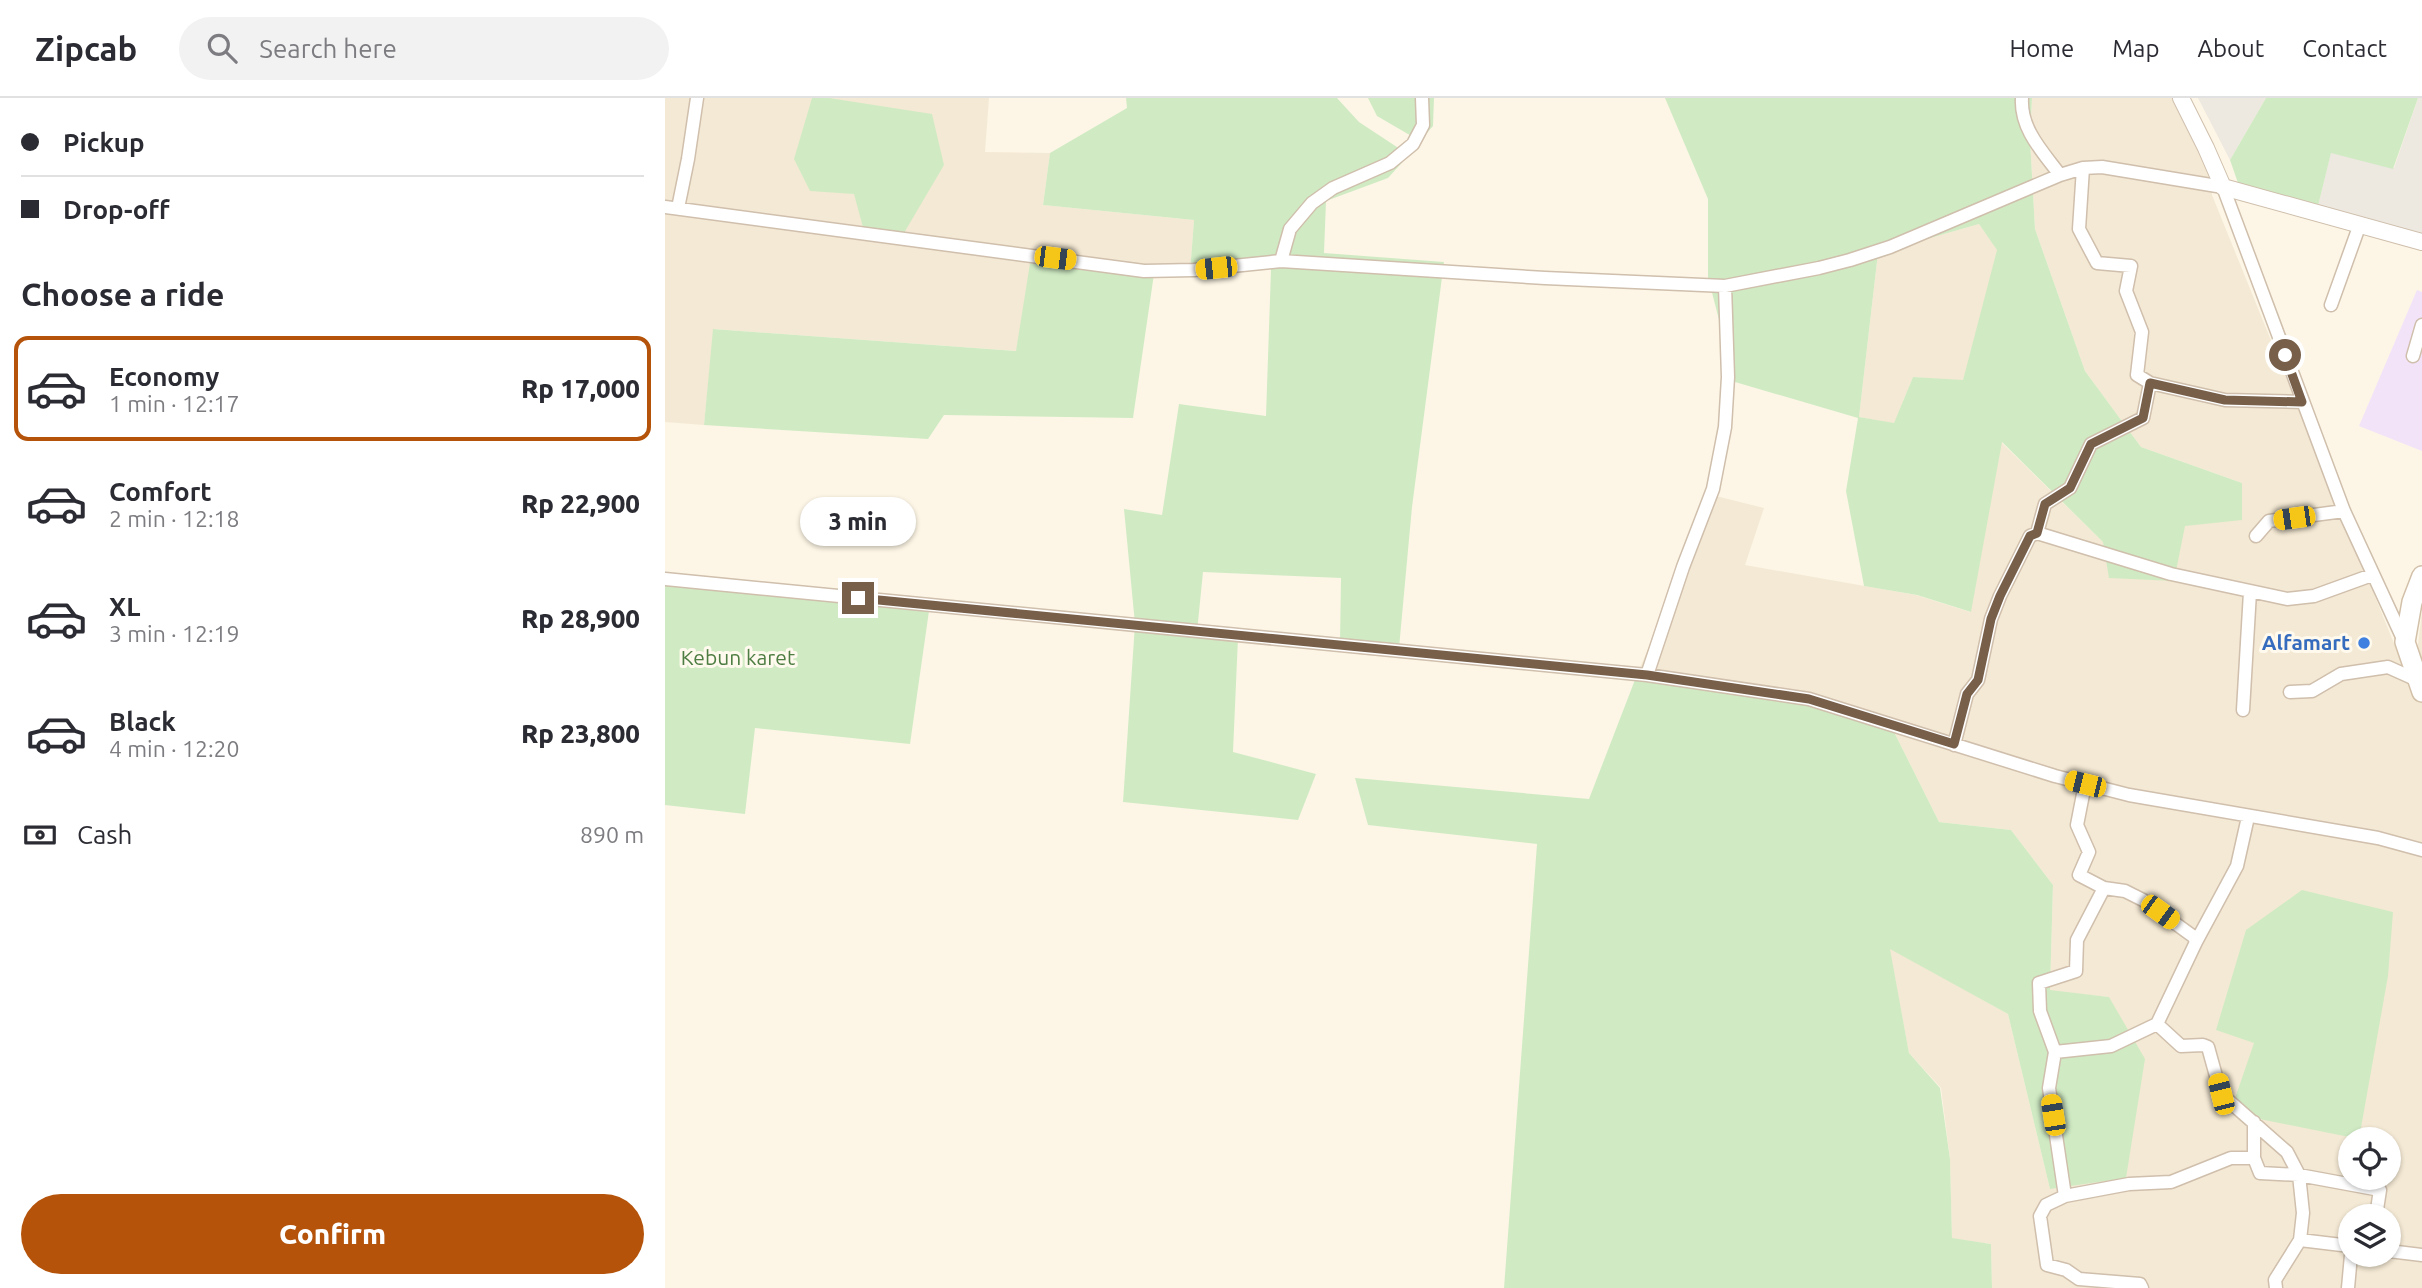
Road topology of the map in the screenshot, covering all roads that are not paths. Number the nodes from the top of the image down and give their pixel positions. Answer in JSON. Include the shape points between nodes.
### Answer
{"nodes":[{"id":1,"x":697,"y":98,"type":"edge"},
{"id":2,"x":1422,"y":98,"type":"edge"},
{"id":3,"x":2022,"y":98,"type":"edge"},
{"id":4,"x":2181,"y":98,"type":"edge"},
{"id":5,"x":2083,"y":168,"type":"junction"},
{"id":6,"x":2060,"y":175,"type":"junction"},
{"id":7,"x":2223,"y":187,"type":"junction"},
{"id":8,"x":672,"y":208,"type":"edge"},
{"id":9,"x":2360,"y":224,"type":"junction"},
{"id":10,"x":2422,"y":242,"type":"edge"},
{"id":11,"x":1281,"y":261,"type":"junction"},
{"id":12,"x":1725,"y":286,"type":"junction"},
{"id":13,"x":2331,"y":305,"type":"dead end"},
{"id":14,"x":2422,"y":325,"type":"edge"},
{"id":15,"x":2413,"y":356,"type":"dead end"},
{"id":16,"x":2150,"y":383,"type":"junction"},
{"id":17,"x":2302,"y":402,"type":"junction"},
{"id":18,"x":2344,"y":511,"type":"junction"},
{"id":19,"x":2037,"y":533,"type":"junction"},
{"id":20,"x":2256,"y":536,"type":"dead end"},
{"id":21,"x":2372,"y":575,"type":"junction"},
{"id":22,"x":2422,"y":576,"type":"edge"},
{"id":23,"x":665,"y":579,"type":"edge"},
{"id":24,"x":2250,"y":592,"type":"junction"},
{"id":25,"x":2405,"y":642,"type":"junction"},
{"id":26,"x":1647,"y":675,"type":"junction"},
{"id":27,"x":2420,"y":686,"type":"edge"},
{"id":28,"x":2290,"y":692,"type":"dead end"},
{"id":29,"x":2243,"y":710,"type":"dead end"},
{"id":30,"x":1954,"y":744,"type":"junction"},
{"id":31,"x":2085,"y":784,"type":"junction"},
{"id":32,"x":2248,"y":817,"type":"junction"},
{"id":33,"x":2422,"y":850,"type":"edge"},
{"id":34,"x":2104,"y":888,"type":"junction"},
{"id":35,"x":2196,"y":942,"type":"junction"},
{"id":36,"x":2157,"y":1024,"type":"junction"},
{"id":37,"x":2055,"y":1052,"type":"junction"},
{"id":38,"x":2254,"y":1122,"type":"junction"},
{"id":39,"x":2254,"y":1158,"type":"junction"},
{"id":40,"x":2299,"y":1175,"type":"junction"},
{"id":41,"x":2065,"y":1196,"type":"junction"},
{"id":42,"x":2378,"y":1204,"type":"edge"},
{"id":43,"x":2300,"y":1240,"type":"junction"},
{"id":44,"x":2338,"y":1245,"type":"edge"},
{"id":45,"x":2401,"y":1252,"type":"edge"},
{"id":46,"x":2422,"y":1255,"type":"edge"},
{"id":47,"x":2350,"y":1267,"type":"edge"},
{"id":48,"x":2082,"y":1283,"type":"edge"},
{"id":49,"x":2143,"y":1288,"type":"edge"},
{"id":50,"x":2276,"y":1288,"type":"edge"},
{"id":51,"x":2348,"y":1288,"type":"edge"}],
"edges":[{"from":1,"to":8,"type":"street","via":[[688,159]]},
{"from":2,"to":11,"type":"street","via":[[1423,125],[1413,145],[1390,163],[1333,188],[1313,203],[1290,229]]},
{"from":3,"to":6,"type":"street","via":[[2025,121],[2040,151]]},
{"from":4,"to":7,"type":"street"},
{"from":5,"to":6,"type":"street"},
{"from":5,"to":7,"type":"street","via":[[2102,167]]},
{"from":5,"to":16,"type":"street","via":[[2079,229],[2097,263],[2131,266],[2126,291],[2142,332],[2137,375]]},
{"from":6,"to":12,"type":"street","via":[[1890,247],[1819,268]]},
{"from":7,"to":9,"type":"street"},
{"from":7,"to":17,"type":"street"},
{"from":8,"to":11,"type":"street","via":[[1144,271]]},
{"from":9,"to":10,"type":"street"},
{"from":9,"to":13,"type":"street"},
{"from":11,"to":12,"type":"street"},
{"from":12,"to":26,"type":"street","via":[[1725,427],[1713,489]]},
{"from":14,"to":15,"type":"street"},
{"from":16,"to":17,"type":"street","via":[[2225,400]]},
{"from":16,"to":19,"type":"street","via":[[2143,418],[2091,444],[2070,488],[2045,504]]},
{"from":17,"to":18,"type":"street"},
{"from":18,"to":20,"type":"street","via":[[2269,521]]},
{"from":18,"to":21,"type":"street"},
{"from":19,"to":24,"type":"street","via":[[2171,574]]},
{"from":19,"to":30,"type":"street","via":[[2030,536],[2000,596],[1978,680],[1967,694]]},
{"from":21,"to":24,"type":"street","via":[[2314,596],[2287,599]]},
{"from":21,"to":25,"type":"street"},
{"from":22,"to":25,"type":"main road"},
{"from":23,"to":26,"type":"street"},
{"from":24,"to":29,"type":"street"},
{"from":25,"to":27,"type":"main road"},
{"from":26,"to":30,"type":"street","via":[[1809,699]]},
{"from":27,"to":28,"type":"street","via":[[2388,667],[2341,674],[2312,691]]},
{"from":30,"to":31,"type":"street"},
{"from":31,"to":32,"type":"street"},
{"from":31,"to":34,"type":"street","via":[[2077,825],[2089,852],[2079,875]]},
{"from":32,"to":33,"type":"street","via":[[2378,838]]},
{"from":32,"to":35,"type":"street","via":[[2237,866]]},
{"from":34,"to":35,"type":"street","via":[[2143,900]]},
{"from":34,"to":37,"type":"street","via":[[2077,940],[2076,971],[2039,983],[2040,1011]]},
{"from":35,"to":36,"type":"street"},
{"from":36,"to":37,"type":"street","via":[[2111,1046]]},
{"from":36,"to":38,"type":"street","via":[[2181,1046],[2209,1047],[2221,1094]]},
{"from":37,"to":41,"type":"street","via":[[2049,1088]]},
{"from":38,"to":39,"type":"street"},
{"from":38,"to":40,"type":"street","via":[[2287,1152]]},
{"from":39,"to":40,"type":"street","via":[[2260,1173]]},
{"from":39,"to":41,"type":"street","via":[[2231,1158],[2171,1182],[2129,1184]]},
{"from":40,"to":42,"type":"street","via":[[2380,1190]]},
{"from":40,"to":43,"type":"street"},
{"from":41,"to":48,"type":"street","via":[[2046,1205],[2041,1216],[2047,1265],[2066,1270]]},
{"from":43,"to":44,"type":"street"},
{"from":43,"to":50,"type":"street","via":[[2275,1280]]},
{"from":45,"to":46,"type":"street"},
{"from":47,"to":51,"type":"street"},
{"from":48,"to":49,"type":"street","via":[[2140,1284]]}]}
